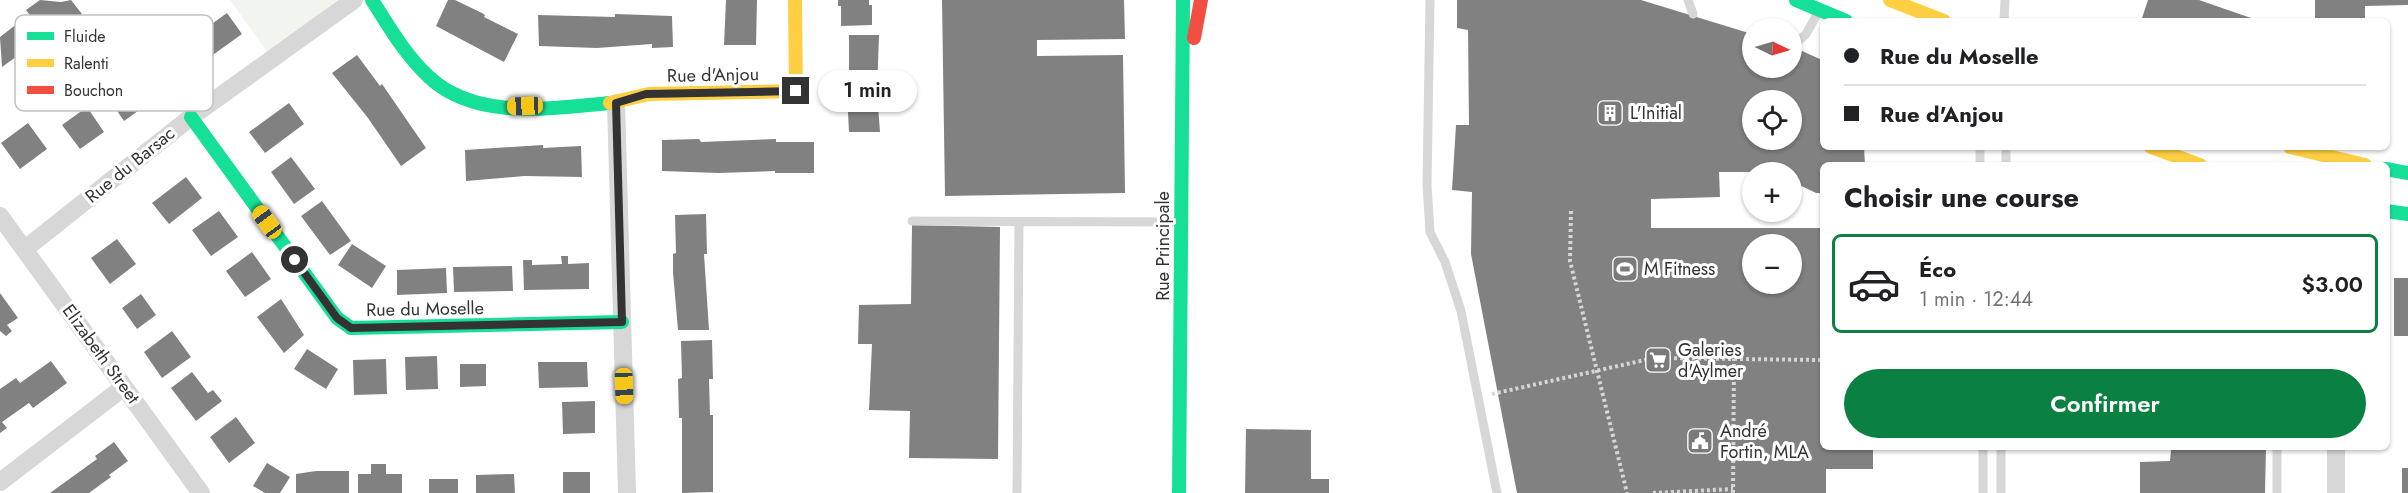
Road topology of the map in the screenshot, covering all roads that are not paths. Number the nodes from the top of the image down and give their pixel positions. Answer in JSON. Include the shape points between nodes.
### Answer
{"nodes":[{"id":1,"x":354,"y":0,"type":"edge"},
{"id":2,"x":372,"y":0,"type":"edge"},
{"id":3,"x":795,"y":0,"type":"edge"},
{"id":4,"x":1183,"y":0,"type":"edge"},
{"id":5,"x":1201,"y":0,"type":"edge"},
{"id":6,"x":1430,"y":0,"type":"edge"},
{"id":7,"x":1688,"y":0,"type":"edge"},
{"id":8,"x":1796,"y":0,"type":"edge"},
{"id":9,"x":1890,"y":0,"type":"edge"},
{"id":10,"x":2005,"y":0,"type":"edge"},
{"id":11,"x":1819,"y":10,"type":"junction"},
{"id":12,"x":1693,"y":14,"type":"dead end"},
{"id":13,"x":1839,"y":18,"type":"edge"},
{"id":14,"x":1936,"y":18,"type":"edge"},
{"id":15,"x":2004,"y":18,"type":"edge"},
{"id":16,"x":1802,"y":38,"type":"edge"},
{"id":17,"x":213,"y":101,"type":"edge"},
{"id":18,"x":616,"y":103,"type":"junction"},
{"id":19,"x":1182,"y":103,"type":"junction"},
{"id":20,"x":199,"y":111,"type":"edge"},
{"id":21,"x":191,"y":117,"type":"junction"},
{"id":22,"x":2159,"y":150,"type":"edge"},
{"id":23,"x":2299,"y":150,"type":"edge"},
{"id":24,"x":2192,"y":162,"type":"edge"},
{"id":25,"x":2335,"y":162,"type":"edge"},
{"id":26,"x":2390,"y":170,"type":"edge"},
{"id":27,"x":2408,"y":173,"type":"edge"},
{"id":28,"x":2390,"y":212,"type":"edge"},
{"id":29,"x":2408,"y":214,"type":"edge"},
{"id":30,"x":0,"y":216,"type":"edge"},
{"id":31,"x":912,"y":221,"type":"dead end"},
{"id":32,"x":1019,"y":222,"type":"junction"},
{"id":33,"x":1181,"y":222,"type":"junction"},
{"id":34,"x":24,"y":249,"type":"junction"},
{"id":35,"x":622,"y":322,"type":"junction"},
{"id":36,"x":124,"y":387,"type":"junction"},
{"id":37,"x":1983,"y":450,"type":"edge"},
{"id":38,"x":2001,"y":450,"type":"edge"},
{"id":39,"x":2277,"y":450,"type":"edge"},
{"id":40,"x":2336,"y":450,"type":"edge"},
{"id":41,"x":0,"y":482,"type":"edge"},
{"id":42,"x":201,"y":493,"type":"edge"},
{"id":43,"x":627,"y":493,"type":"edge"},
{"id":44,"x":1017,"y":493,"type":"edge"},
{"id":45,"x":1179,"y":493,"type":"edge"},
{"id":46,"x":1497,"y":493,"type":"edge"},
{"id":47,"x":1983,"y":493,"type":"edge"},
{"id":48,"x":2001,"y":493,"type":"edge"},
{"id":49,"x":2277,"y":493,"type":"edge"},
{"id":50,"x":2336,"y":493,"type":"edge"}],
"edges":[{"from":1,"to":17,"type":"street","name":"Rue du Barsac"},
{"from":2,"to":18,"type":"street","name":"Rue d'Anjou","via":[[409,56],[438,85],[457,97],[501,106]]},
{"from":3,"to":18,"type":"street","name":"Rue d'Anjou","via":[[796,91],[646,94]]},
{"from":4,"to":19,"type":"street","name":"Rue Principale"},
{"from":5,"to":19,"type":"street"},
{"from":6,"to":46,"type":"lane","via":[[1430,232],[1445,262],[1461,311]]},
{"from":7,"to":12,"type":"lane"},
{"from":8,"to":11,"type":"street"},
{"from":9,"to":14,"type":"street"},
{"from":10,"to":15,"type":"lane"},
{"from":11,"to":13,"type":"street"},
{"from":11,"to":16,"type":"lane"},
{"from":18,"to":35,"type":"street"},
{"from":19,"to":33,"type":"street","name":"Rue Principale"},
{"from":20,"to":21,"type":"street","name":"Rue du Barsac"},
{"from":21,"to":34,"type":"street","name":"Rue du Barsac"},
{"from":21,"to":35,"type":"street","name":"Rue du Moselle","via":[[337,318],[351,328]]},
{"from":22,"to":24,"type":"street"},
{"from":23,"to":25,"type":"street"},
{"from":26,"to":27,"type":"street"},
{"from":28,"to":29,"type":"street"},
{"from":30,"to":34,"type":"street","name":"Elizabeth Street"},
{"from":31,"to":32,"type":"lane"},
{"from":32,"to":33,"type":"lane"},
{"from":32,"to":44,"type":"lane"},
{"from":33,"to":45,"type":"street","name":"Rue Principale"},
{"from":34,"to":36,"type":"street","name":"Elizabeth Street"},
{"from":35,"to":43,"type":"street"},
{"from":36,"to":41,"type":"street"},
{"from":36,"to":42,"type":"street","name":"Elizabeth Street"},
{"from":37,"to":47,"type":"lane"},
{"from":38,"to":48,"type":"lane"},
{"from":39,"to":49,"type":"lane"},
{"from":40,"to":50,"type":"street"}]}
